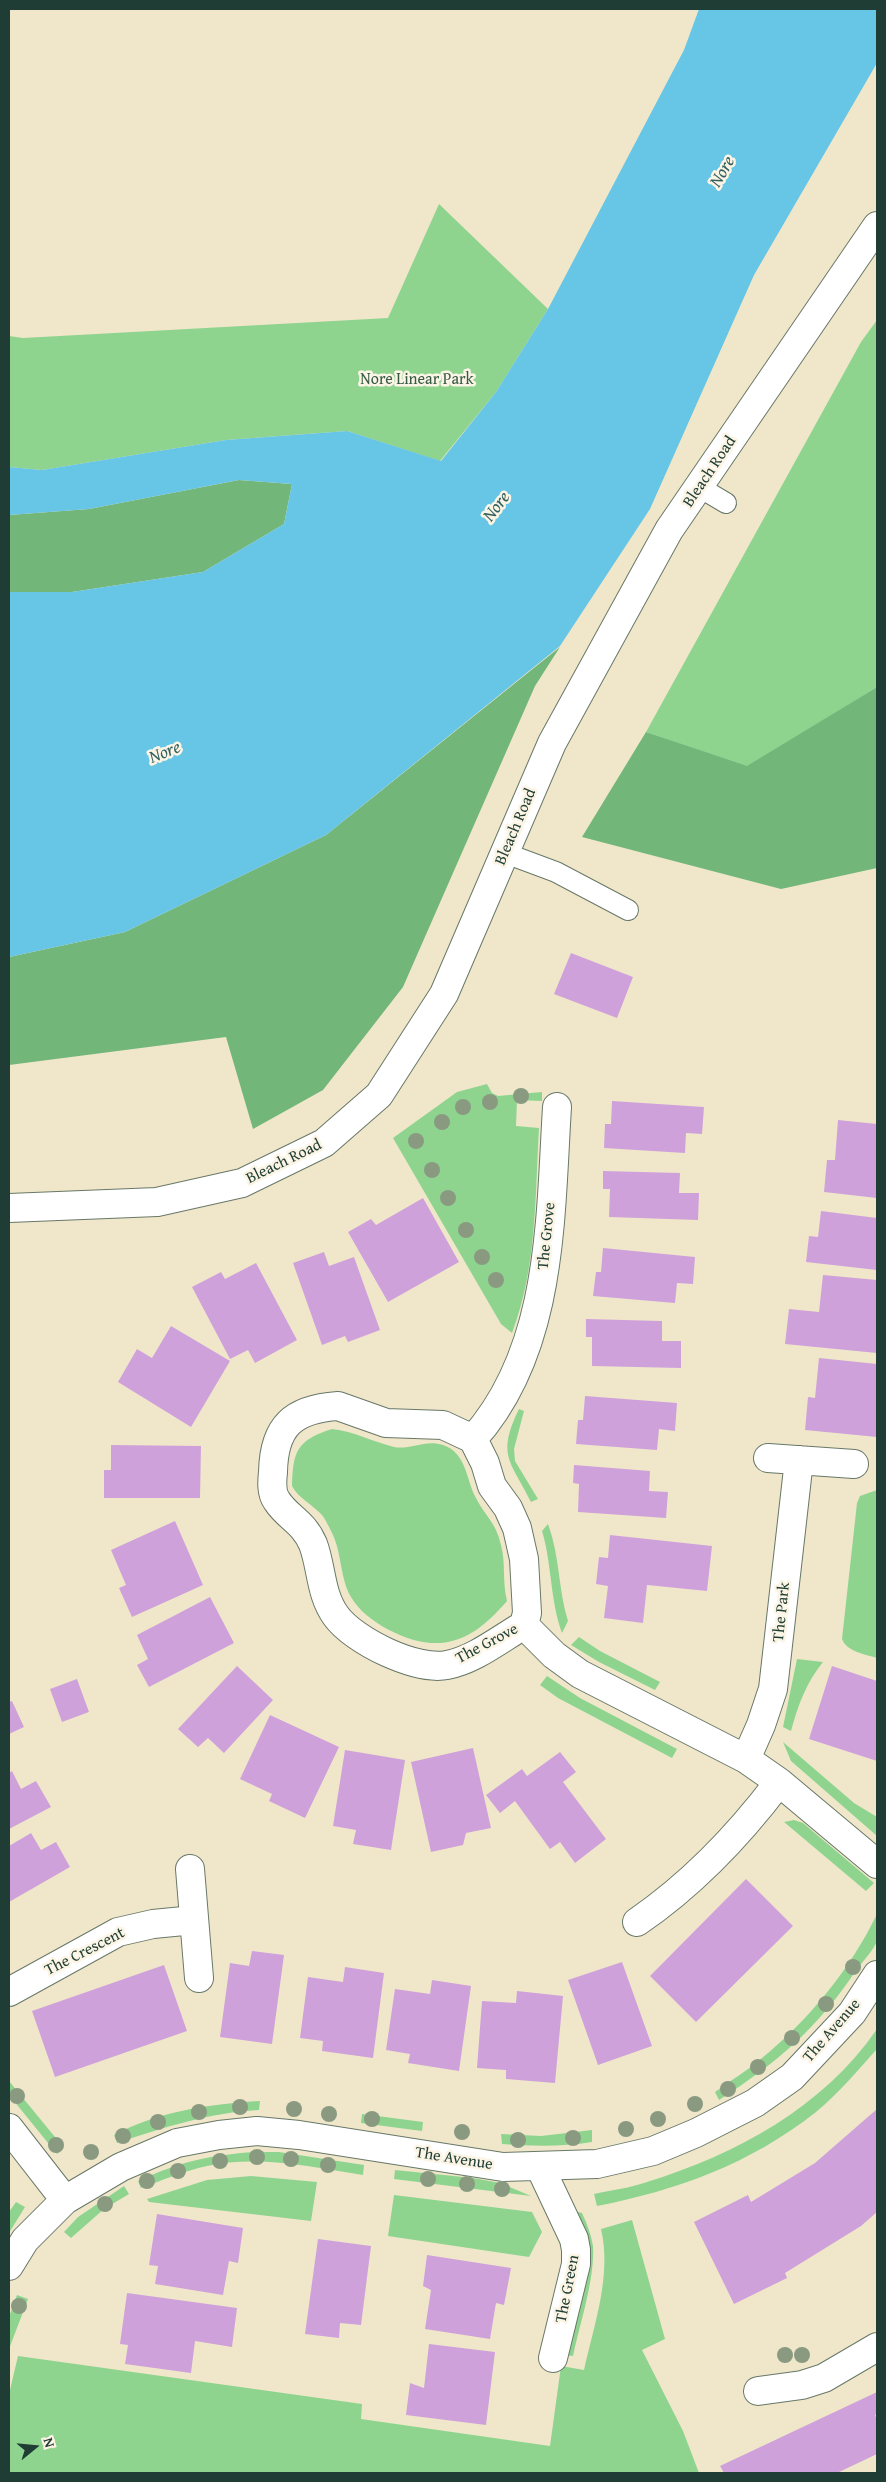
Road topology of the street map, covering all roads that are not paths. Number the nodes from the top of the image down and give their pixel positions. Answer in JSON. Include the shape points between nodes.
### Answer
{"nodes":[{"id":1,"x":877,"y":226,"type":"edge"},
{"id":2,"x":699,"y":487,"type":"junction"},
{"id":3,"x":726,"y":503,"type":"dead end"},
{"id":4,"x":505,"y":853,"type":"junction"},
{"id":5,"x":628,"y":910,"type":"dead end"},
{"id":6,"x":557,"y":1107,"type":"dead end"},
{"id":7,"x":9,"y":1208,"type":"edge"},
{"id":8,"x":473,"y":1439,"type":"junction"},
{"id":9,"x":768,"y":1458,"type":"dead end"},
{"id":10,"x":799,"y":1460,"type":"junction"},
{"id":11,"x":854,"y":1464,"type":"dead end"},
{"id":12,"x":524,"y":1625,"type":"junction"},
{"id":13,"x":746,"y":1759,"type":"junction"},
{"id":14,"x":779,"y":1782,"type":"junction"},
{"id":15,"x":877,"y":1864,"type":"edge"},
{"id":16,"x":190,"y":1869,"type":"dead end"},
{"id":17,"x":194,"y":1920,"type":"junction"},
{"id":18,"x":637,"y":1922,"type":"dead end"},
{"id":19,"x":877,"y":1975,"type":"edge"},
{"id":20,"x":199,"y":1978,"type":"dead end"},
{"id":21,"x":9,"y":1992,"type":"edge"},
{"id":22,"x":9,"y":2128,"type":"edge"},
{"id":23,"x":540,"y":2167,"type":"junction"},
{"id":24,"x":65,"y":2200,"type":"junction"},
{"id":25,"x":9,"y":2266,"type":"edge"},
{"id":26,"x":877,"y":2347,"type":"edge"},
{"id":27,"x":553,"y":2358,"type":"dead end"},
{"id":28,"x":758,"y":2391,"type":"dead end"}],
"edges":[{"from":1,"to":2,"type":"street","name":"Bleach Road"},
{"from":2,"to":3,"type":"lane"},
{"from":2,"to":4,"type":"street","name":"Bleach Road","via":[[669,530],[552,743]]},
{"from":4,"to":5,"type":"lane","via":[[556,872]]},
{"from":4,"to":7,"type":"street","name":"Bleach Road","via":[[444,994],[379,1095],[324,1143],[242,1183],[157,1202]]},
{"from":6,"to":8,"type":"street","name":"The Grove","via":[[547,1256],[535,1314],[516,1374],[488,1423]]},
{"from":8,"to":12,"type":"street","name":"The Grove","via":[[492,1486],[508,1508],[516,1528],[524,1559],[527,1613]]},
{"from":8,"to":12,"type":"street","name":"The Grove","via":[[443,1425],[386,1423],[338,1406],[318,1408],[298,1416],[284,1428],[275,1442],[272,1484],[276,1500],[308,1534],[317,1556],[324,1593],[335,1615],[370,1645],[406,1659],[446,1666],[468,1658]]},
{"from":9,"to":10,"type":"street"},
{"from":10,"to":11,"type":"street"},
{"from":10,"to":13,"type":"street","name":"The Park","via":[[772,1688],[761,1726]]},
{"from":12,"to":13,"type":"street","name":"The Grove","via":[[554,1655],[580,1674]]},
{"from":13,"to":14,"type":"street","name":"The Grove"},
{"from":14,"to":15,"type":"street","name":"The Grove"},
{"from":14,"to":18,"type":"street","via":[[757,1812],[730,1840],[663,1904]]},
{"from":16,"to":17,"type":"street"},
{"from":17,"to":20,"type":"street"},
{"from":17,"to":21,"type":"street","name":"The Crescent","via":[[118,1932]]},
{"from":19,"to":23,"type":"street","name":"The Avenue","via":[[852,2013],[792,2077],[755,2103],[653,2151],[597,2164]]},
{"from":22,"to":24,"type":"street"},
{"from":23,"to":24,"type":"street","name":"The Avenue","via":[[503,2167],[299,2135],[257,2132],[219,2135],[177,2144],[121,2167]]},
{"from":23,"to":27,"type":"street","name":"The Green","via":[[574,2239],[576,2250],[576,2264]]},
{"from":24,"to":25,"type":"street","name":"The Avenue","via":[[25,2240]]},
{"from":26,"to":28,"type":"street","via":[[824,2378],[802,2385]]}]}
